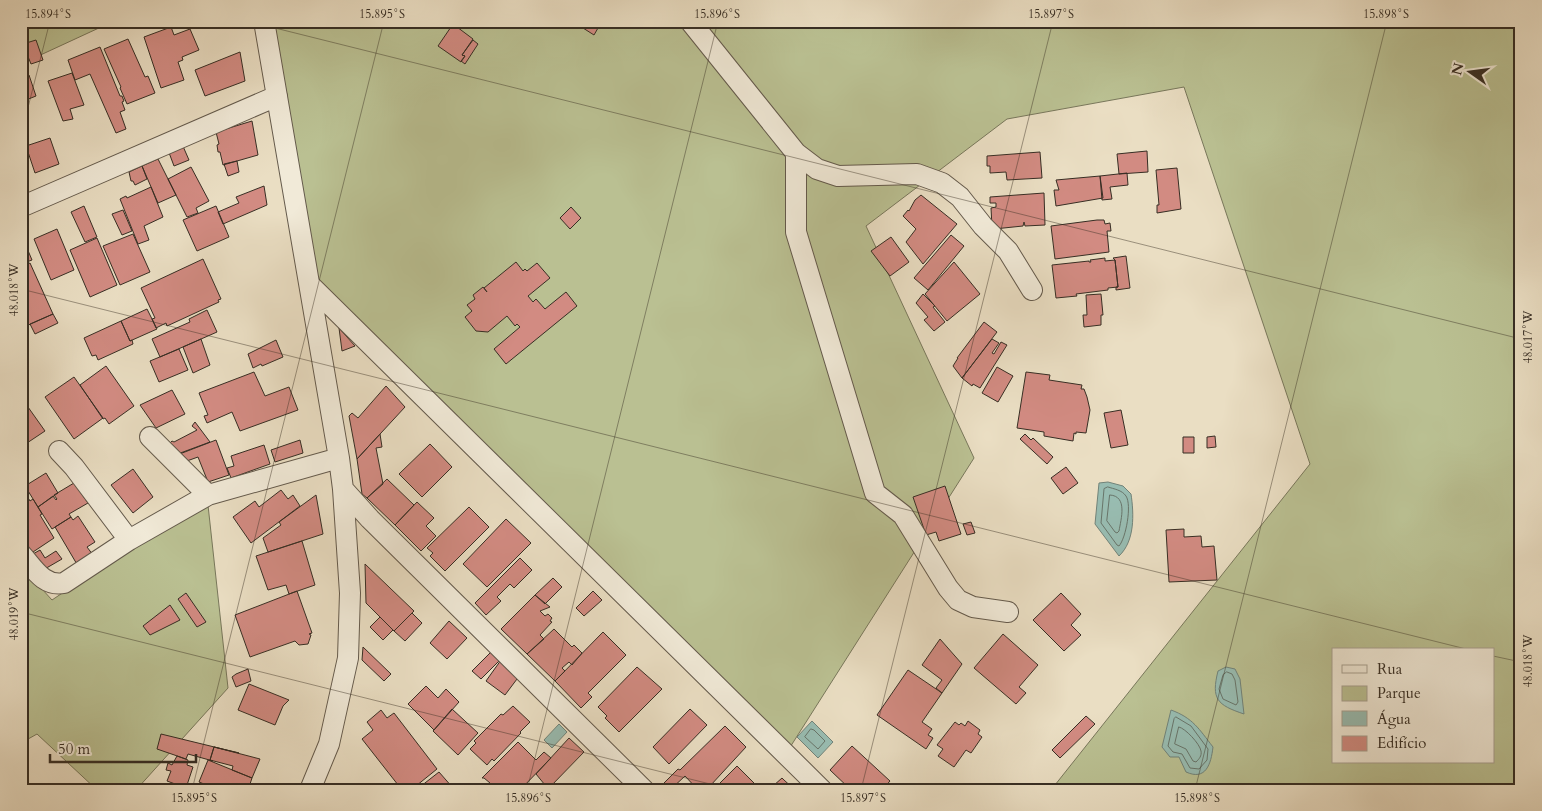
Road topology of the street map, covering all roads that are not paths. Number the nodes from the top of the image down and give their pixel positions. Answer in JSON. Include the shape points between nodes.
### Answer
{"nodes":[{"id":1,"x":264,"y":21,"type":"edge"},
{"id":2,"x":690,"y":21,"type":"edge"},
{"id":3,"x":277,"y":96,"type":"junction"},
{"id":4,"x":796,"y":153,"type":"junction"},
{"id":5,"x":21,"y":207,"type":"edge"},
{"id":6,"x":310,"y":286,"type":"junction"},
{"id":7,"x":1032,"y":290,"type":"dead end"},
{"id":8,"x":150,"y":437,"type":"dead end"},
{"id":9,"x":59,"y":451,"type":"dead end"},
{"id":10,"x":339,"y":458,"type":"junction"},
{"id":11,"x":343,"y":489,"type":"junction"},
{"id":12,"x":208,"y":495,"type":"junction"},
{"id":13,"x":129,"y":540,"type":"junction"},
{"id":14,"x":21,"y":554,"type":"edge"},
{"id":15,"x":1008,"y":612,"type":"dead end"},
{"id":16,"x":311,"y":787,"type":"edge"},
{"id":17,"x":644,"y":790,"type":"edge"},
{"id":18,"x":822,"y":790,"type":"edge"}],
"edges":[{"from":1,"to":3,"type":"street"},
{"from":2,"to":4,"type":"street"},
{"from":3,"to":5,"type":"street"},
{"from":3,"to":6,"type":"street"},
{"from":4,"to":7,"type":"street","via":[[817,169],[838,176],[917,174],[942,183],[960,197],[982,226],[1008,251]]},
{"from":4,"to":15,"type":"street","via":[[796,232],[874,493],[903,515],[958,600],[973,607]]},
{"from":6,"to":10,"type":"street"},
{"from":6,"to":18,"type":"street"},
{"from":8,"to":12,"type":"street"},
{"from":9,"to":13,"type":"street"},
{"from":10,"to":11,"type":"street"},
{"from":10,"to":12,"type":"street"},
{"from":11,"to":16,"type":"street","via":[[350,593],[348,658],[328,744]]},
{"from":11,"to":17,"type":"street","via":[[370,520]]},
{"from":12,"to":13,"type":"street"},
{"from":13,"to":14,"type":"street","via":[[64,583],[57,584],[44,580]]}]}
